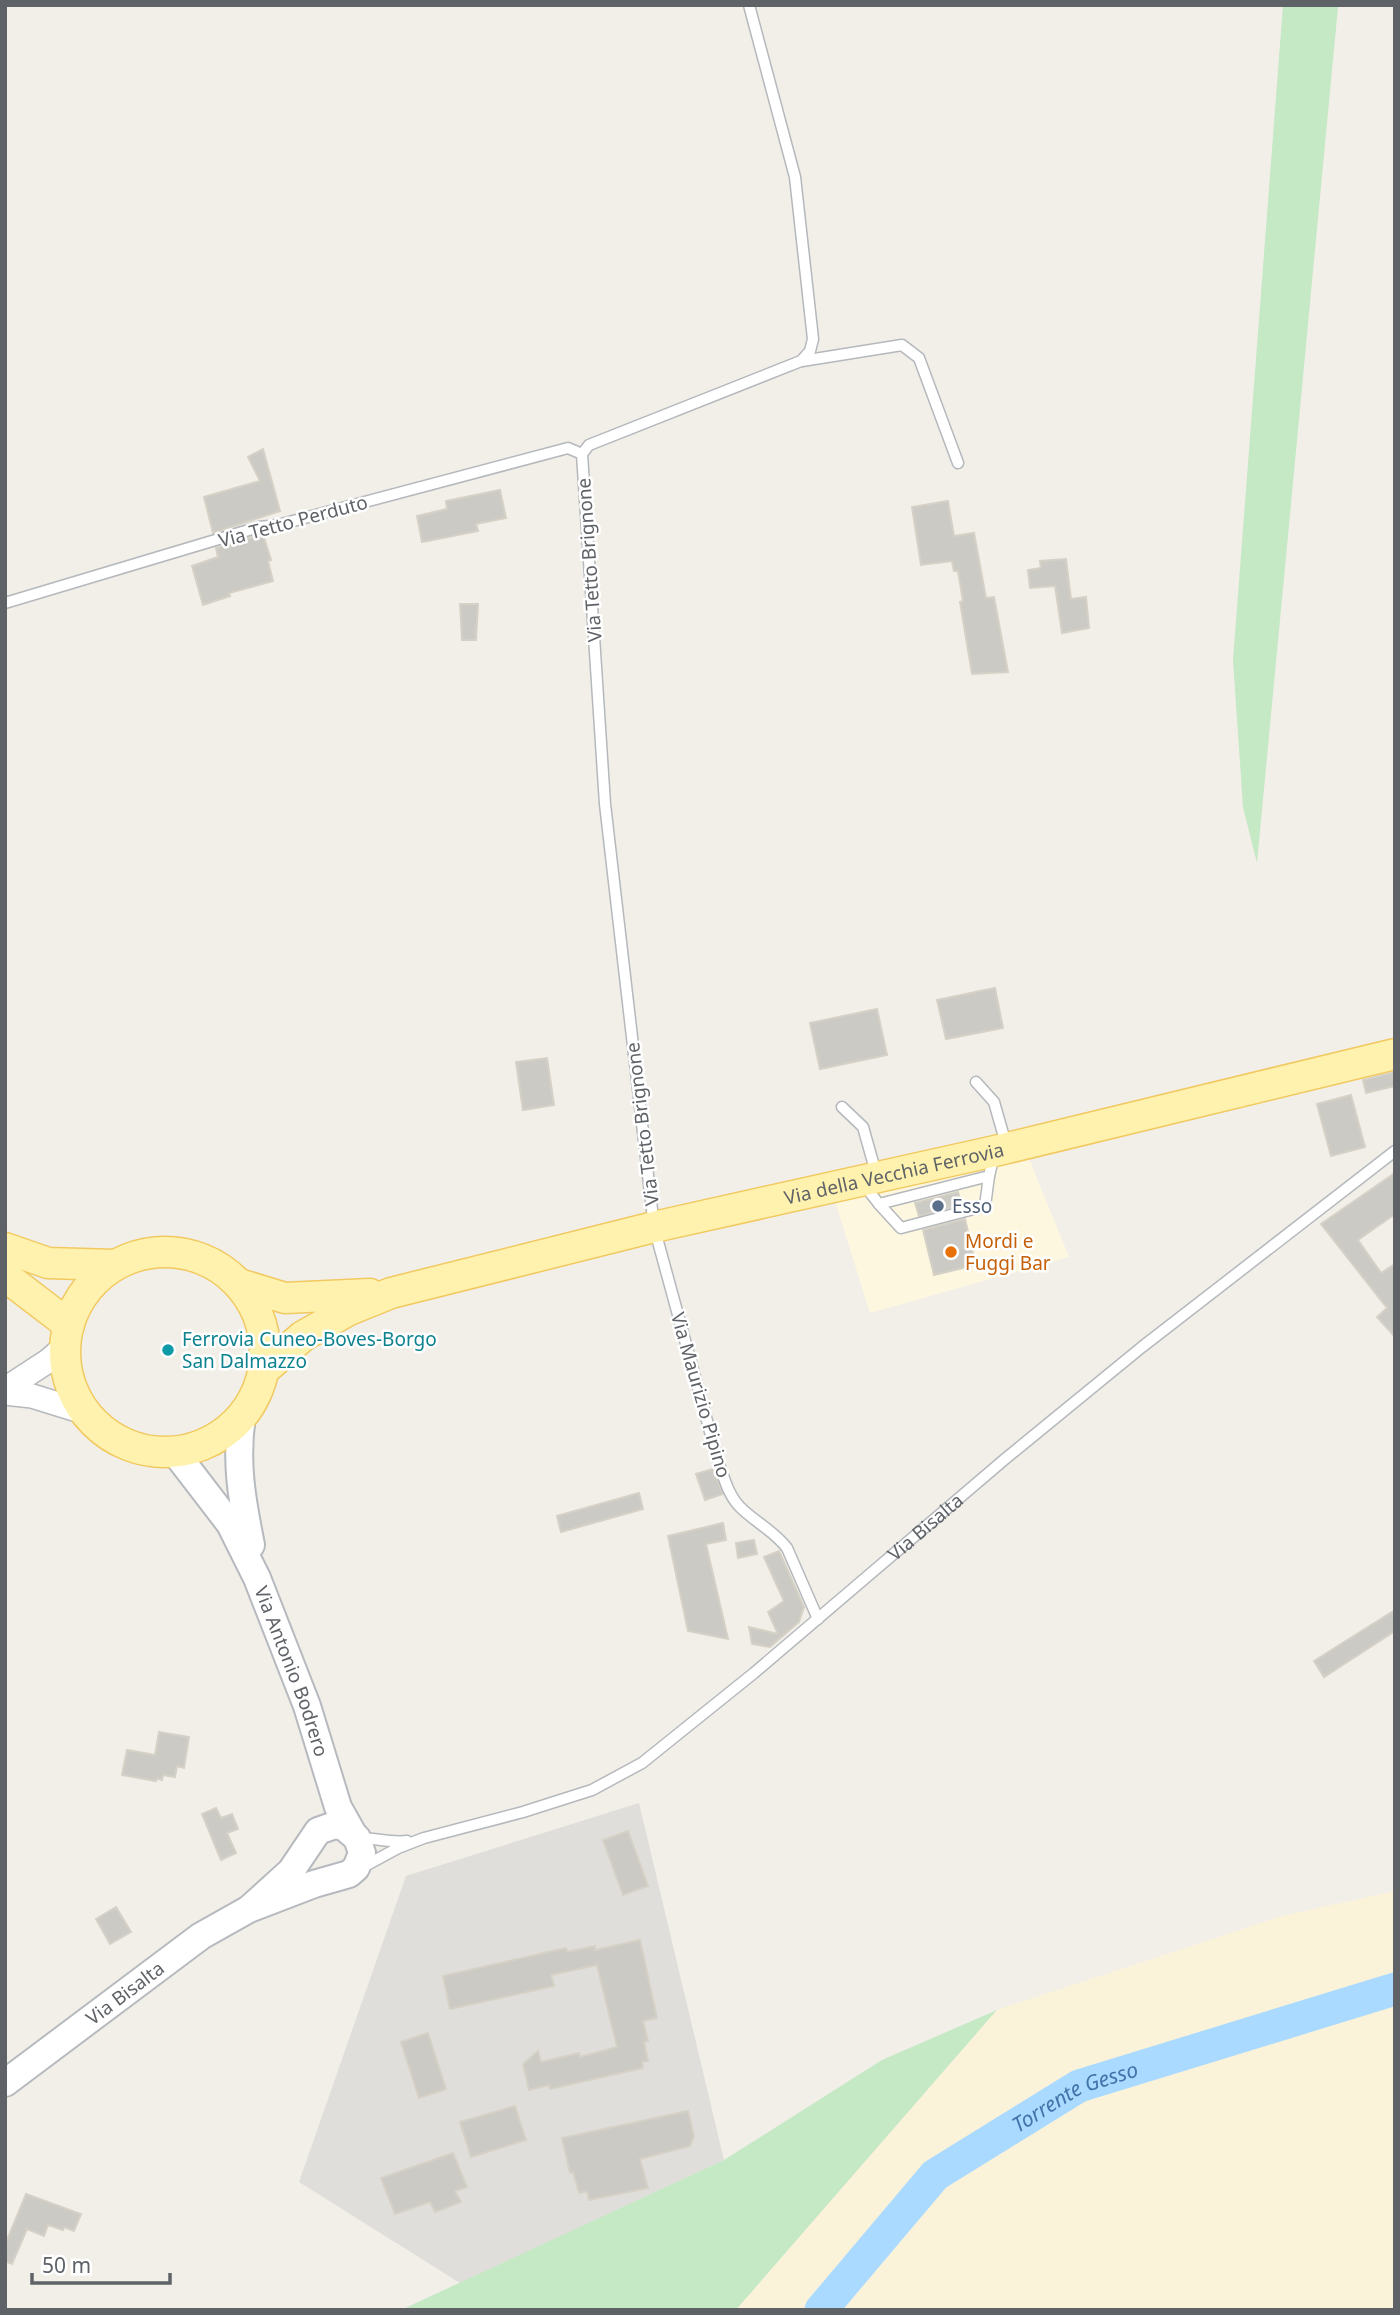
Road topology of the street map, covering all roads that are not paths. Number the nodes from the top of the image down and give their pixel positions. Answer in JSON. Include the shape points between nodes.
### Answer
{"nodes":[{"id":1,"x":749,"y":5,"type":"edge"},
{"id":2,"x":801,"y":361,"type":"junction"},
{"id":3,"x":582,"y":454,"type":"junction"},
{"id":4,"x":958,"y":463,"type":"dead end"},
{"id":5,"x":5,"y":603,"type":"edge"},
{"id":6,"x":1395,"y":1054,"type":"edge"},
{"id":7,"x":976,"y":1082,"type":"dead end"},
{"id":8,"x":842,"y":1107,"type":"dead end"},
{"id":9,"x":1393,"y":1154,"type":"edge"},
{"id":10,"x":997,"y":1158,"type":"junction"},
{"id":11,"x":873,"y":1188,"type":"junction"},
{"id":12,"x":654,"y":1227,"type":"junction"},
{"id":13,"x":5,"y":1248,"type":"edge"},
{"id":14,"x":114,"y":1265,"type":"junction"},
{"id":15,"x":5,"y":1276,"type":"edge"},
{"id":16,"x":239,"y":1284,"type":"junction"},
{"id":17,"x":391,"y":1293,"type":"junction"},
{"id":18,"x":67,"y":1336,"type":"junction"},
{"id":19,"x":264,"y":1370,"type":"junction"},
{"id":20,"x":5,"y":1391,"type":"edge"},
{"id":21,"x":87,"y":1413,"type":"junction"},
{"id":22,"x":242,"y":1416,"type":"junction"},
{"id":23,"x":174,"y":1451,"type":"junction"},
{"id":24,"x":257,"y":1578,"type":"junction"},
{"id":25,"x":817,"y":1619,"type":"junction"},
{"id":26,"x":325,"y":1766,"type":"junction"},
{"id":27,"x":355,"y":1835,"type":"junction"},
{"id":28,"x":424,"y":1839,"type":"junction"},
{"id":29,"x":311,"y":1843,"type":"junction"},
{"id":30,"x":342,"y":1876,"type":"junction"},
{"id":31,"x":249,"y":1909,"type":"junction"},
{"id":32,"x":5,"y":2083,"type":"edge"}],
"edges":[{"from":1,"to":2,"type":"lane","via":[[795,177],[813,340]]},
{"from":2,"to":3,"type":"lane","name":"Via Tetto Brignone","via":[[589,445]]},
{"from":2,"to":4,"type":"lane","name":"Via Tetto Brignone","via":[[902,345],[919,358]]},
{"from":3,"to":5,"type":"lane","name":"Via Tetto Perduto","via":[[568,448],[259,527]]},
{"from":3,"to":12,"type":"lane","name":"Via Tetto Brignone","via":[[605,804]]},
{"from":6,"to":10,"type":"main road","name":"Via della Vecchia Ferrovia"},
{"from":7,"to":10,"type":"lane","via":[[994,1102]]},
{"from":8,"to":11,"type":"lane","via":[[863,1127]]},
{"from":9,"to":25,"type":"lane","name":"Via Bisalta","via":[[1121,1364]]},
{"from":10,"to":11,"type":"main road","name":"Via della Vecchia Ferrovia"},
{"from":10,"to":11,"type":"lane","via":[[985,1206],[901,1228]]},
{"from":11,"to":12,"type":"main road","name":"Via della Vecchia Ferrovia"},
{"from":12,"to":17,"type":"main road","name":"Via della Vecchia Ferrovia"},
{"from":12,"to":25,"type":"lane","name":"Via Maurizio Pipino","via":[[731,1496],[787,1548]]},
{"from":13,"to":14,"type":"main road","via":[[48,1263]]},
{"from":14,"to":16,"type":"main road","via":[[146,1253],[180,1252],[212,1263]]},
{"from":14,"to":18,"type":"main road","via":[[79,1301]]},
{"from":15,"to":18,"type":"main road"},
{"from":16,"to":17,"type":"main road","name":"Via della Vecchia Ferrovia","via":[[285,1298]]},
{"from":16,"to":19,"type":"main road","via":[[256,1310],[265,1339]]},
{"from":17,"to":19,"type":"main road","name":"Via della Vecchia Ferrovia","via":[[303,1336]]},
{"from":18,"to":20,"type":"street","via":[[40,1367]]},
{"from":18,"to":21,"type":"main road","via":[[67,1370]]},
{"from":19,"to":22,"type":"main road"},
{"from":20,"to":21,"type":"street"},
{"from":21,"to":23,"type":"main road","via":[[104,1431],[126,1443]]},
{"from":22,"to":23,"type":"main road","via":[[212,1440]]},
{"from":22,"to":24,"type":"main road","name":"Via Antonio Bodrero","via":[[237,1445],[242,1503]]},
{"from":23,"to":24,"type":"main road","name":"Via Antonio Bodrero","via":[[230,1524]]},
{"from":24,"to":26,"type":"main road","name":"Via Antonio Bodrero"},
{"from":25,"to":28,"type":"lane","name":"Via Bisalta","via":[[642,1763],[592,1790]]},
{"from":26,"to":27,"type":"main road","name":"Via Antonio Bodrero","via":[[338,1807]]},
{"from":26,"to":29,"type":"main road","name":"Via Antonio Bodrero","via":[[324,1803]]},
{"from":27,"to":28,"type":"lane","name":"Via Bisalta","via":[[393,1842]]},
{"from":27,"to":29,"type":"main road","name":"Via Bisalta","via":[[344,1827],[326,1827]]},
{"from":27,"to":30,"type":"main road","via":[[362,1853],[356,1868]]},
{"from":28,"to":30,"type":"lane","name":"Via Bisalta"},
{"from":29,"to":30,"type":"main road","via":[[312,1865],[318,1871]]},
{"from":29,"to":31,"type":"main road","name":"Via Bisalta","via":[[280,1882]]},
{"from":30,"to":31,"type":"main road","name":"Via Bisalta"},
{"from":31,"to":32,"type":"main road","name":"Via Bisalta","via":[[201,1936]]}]}
